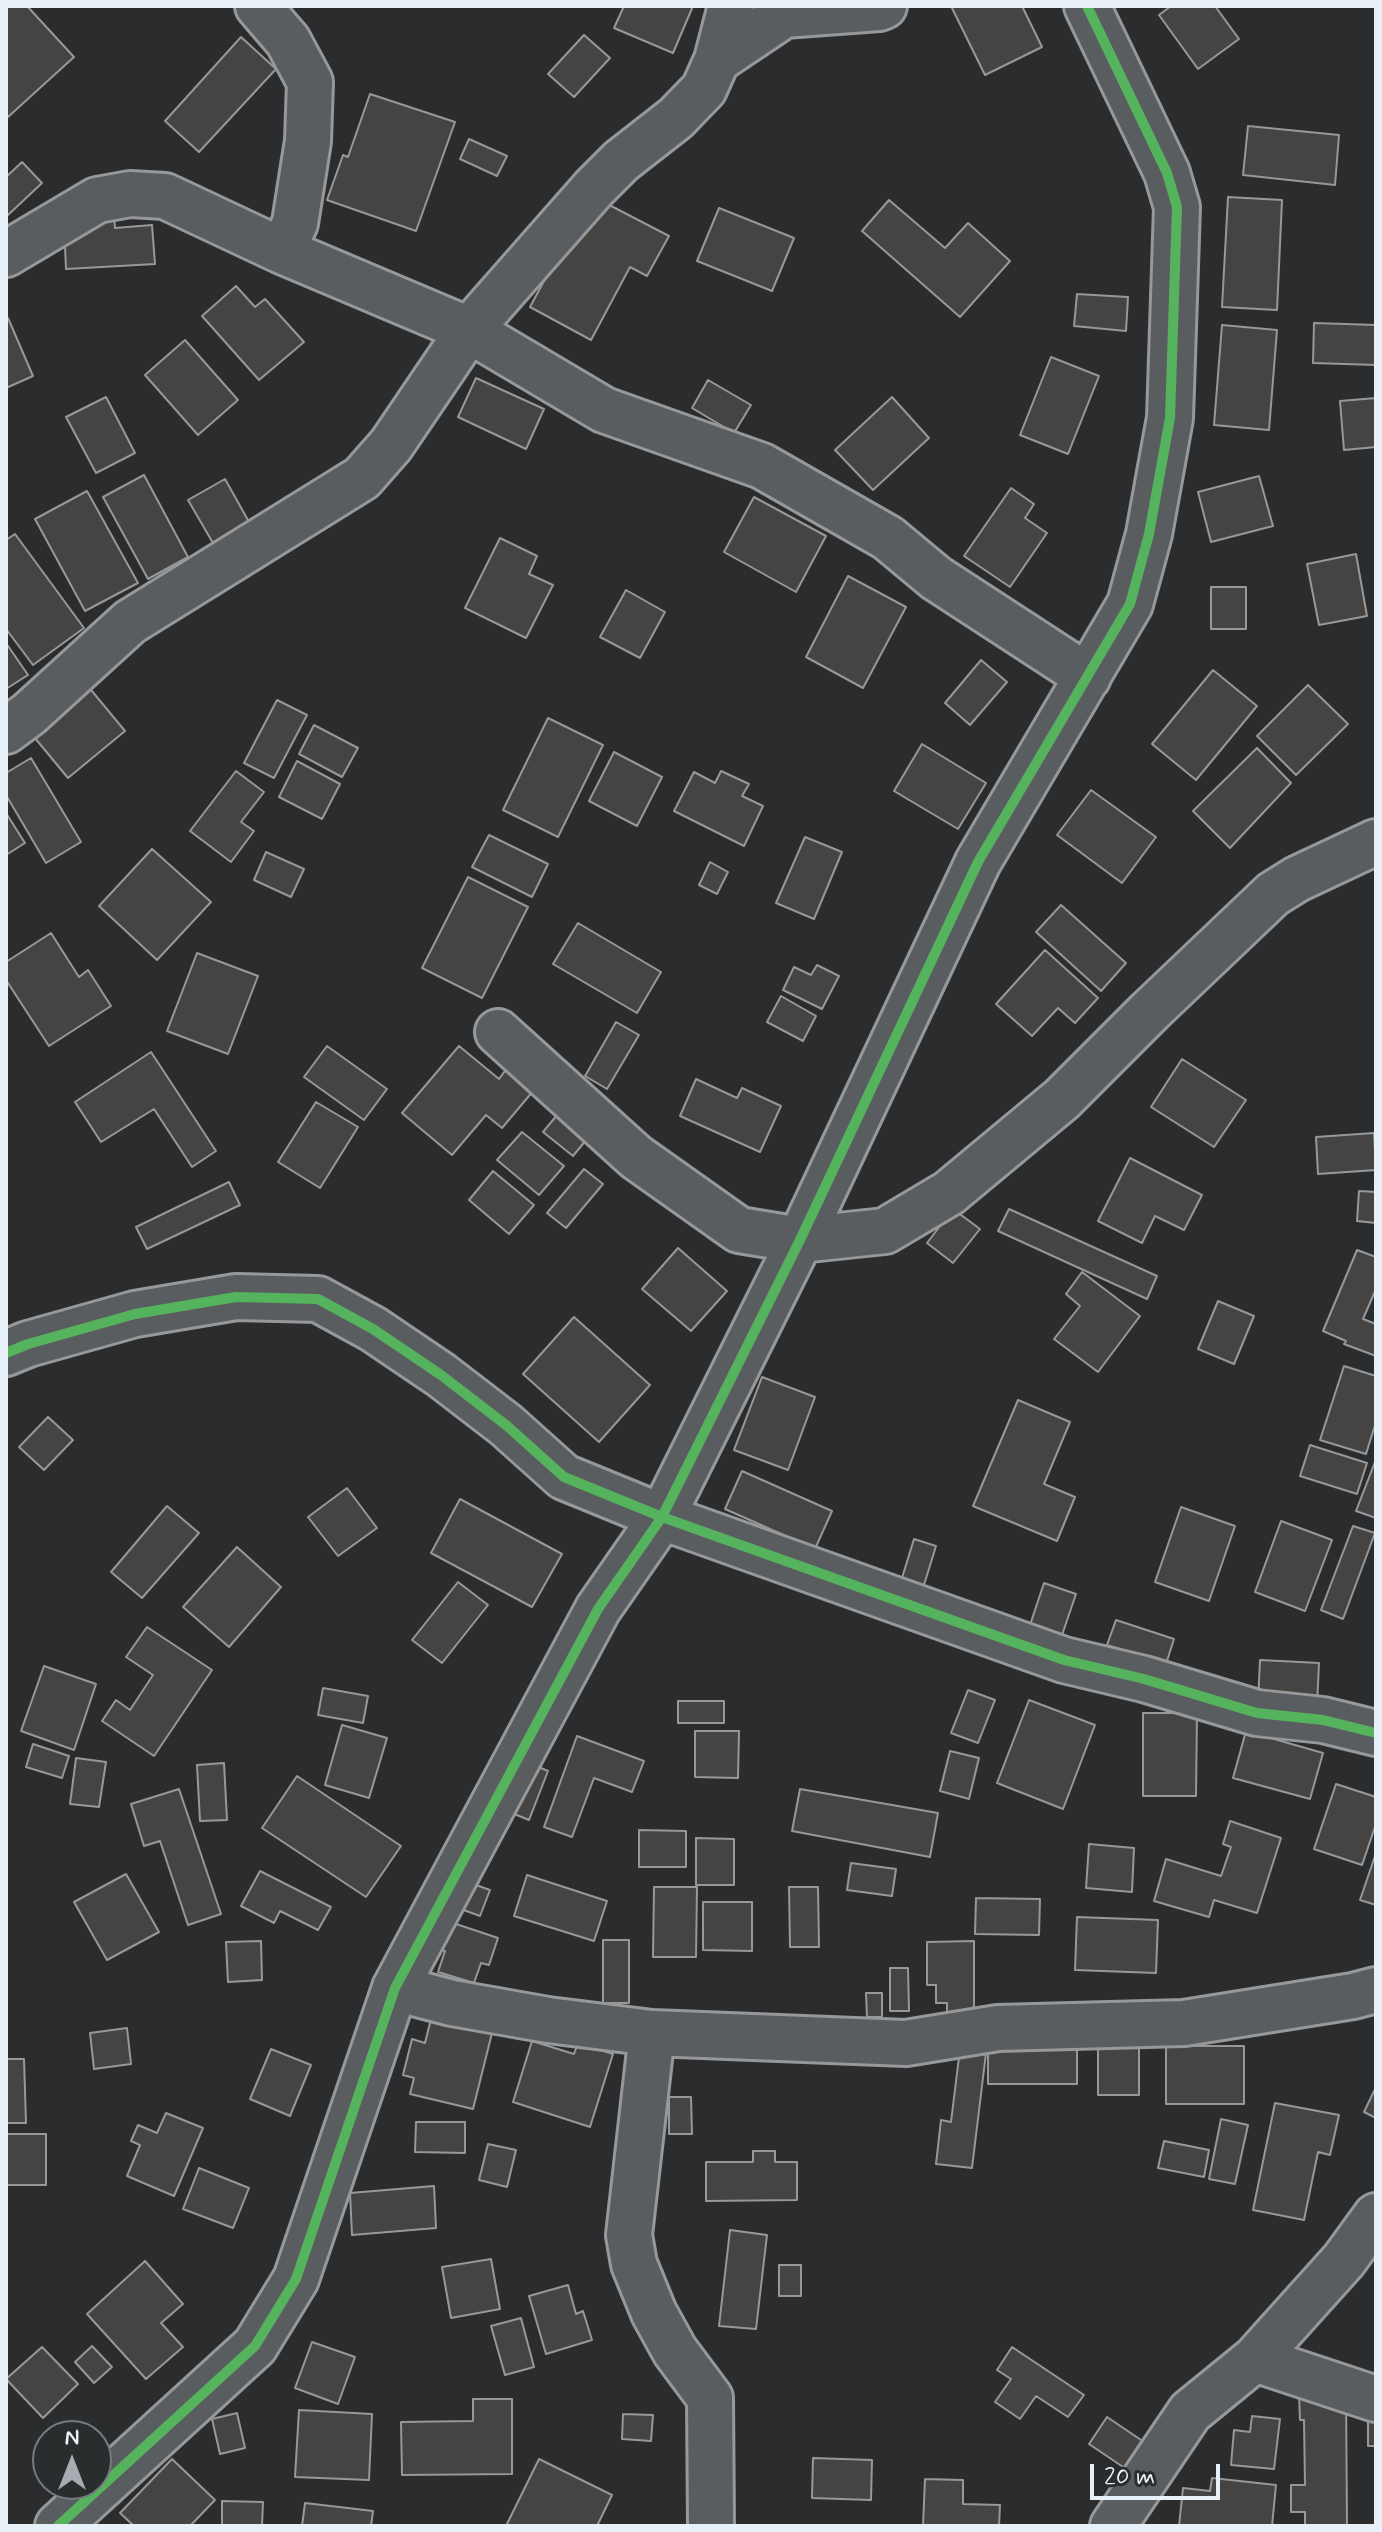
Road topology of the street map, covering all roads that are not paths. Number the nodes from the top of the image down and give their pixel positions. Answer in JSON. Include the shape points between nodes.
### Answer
{"nodes":[{"id":1,"x":258,"y":6,"type":"edge"},
{"id":2,"x":731,"y":6,"type":"edge"},
{"id":3,"x":884,"y":6,"type":"edge"},
{"id":4,"x":1087,"y":6,"type":"edge"},
{"id":5,"x":717,"y":60,"type":"junction"},
{"id":6,"x":282,"y":251,"type":"junction"},
{"id":7,"x":6,"y":254,"type":"edge"},
{"id":8,"x":469,"y":330,"type":"junction"},
{"id":9,"x":1088,"y":677,"type":"junction"},
{"id":10,"x":6,"y":731,"type":"edge"},
{"id":11,"x":1376,"y":842,"type":"edge"},
{"id":12,"x":498,"y":1032,"type":"dead end"},
{"id":13,"x":800,"y":1240,"type":"junction"},
{"id":14,"x":6,"y":1353,"type":"edge"},
{"id":15,"x":662,"y":1517,"type":"junction"},
{"id":16,"x":1376,"y":1733,"type":"edge"},
{"id":17,"x":395,"y":1988,"type":"junction"},
{"id":18,"x":1376,"y":1990,"type":"edge"},
{"id":19,"x":652,"y":2033,"type":"junction"},
{"id":20,"x":1376,"y":2216,"type":"edge"},
{"id":21,"x":1255,"y":2359,"type":"junction"},
{"id":22,"x":1376,"y":2399,"type":"edge"},
{"id":23,"x":58,"y":2526,"type":"edge"},
{"id":24,"x":711,"y":2526,"type":"edge"},
{"id":25,"x":1113,"y":2526,"type":"edge"}],
"edges":[{"from":1,"to":6,"type":"street","via":[[288,41],[310,82],[308,141],[295,223]]},
{"from":2,"to":5,"type":"street"},
{"from":3,"to":5,"type":"street","via":[[784,15]]},
{"from":4,"to":9,"type":"street","via":[[1167,173],[1177,207],[1170,418],[1149,534],[1130,604]]},
{"from":5,"to":8,"type":"street","via":[[704,89],[594,188]]},
{"from":6,"to":7,"type":"street","via":[[165,196],[130,194],[97,200]]},
{"from":6,"to":8,"type":"street"},
{"from":8,"to":9,"type":"street","via":[[604,410],[762,466],[888,538],[936,578]]},
{"from":8,"to":10,"type":"street","via":[[391,445],[362,478],[130,622]]},
{"from":9,"to":13,"type":"street","via":[[978,862]]},
{"from":11,"to":13,"type":"street","via":[[1273,894],[1062,1099],[949,1193],[885,1231]]},
{"from":12,"to":13,"type":"street","via":[[636,1157],[739,1230]]},
{"from":13,"to":15,"type":"street"},
{"from":14,"to":15,"type":"street","via":[[135,1314],[236,1297],[318,1299],[441,1375],[564,1477]]},
{"from":15,"to":16,"type":"street","via":[[1064,1660],[1257,1713],[1323,1720]]},
{"from":15,"to":17,"type":"street","via":[[598,1609]]},
{"from":17,"to":19,"type":"street","via":[[480,2008]]},
{"from":17,"to":23,"type":"street","via":[[296,2279],[255,2346]]},
{"from":18,"to":19,"type":"street","via":[[1184,2023],[998,2028],[906,2043]]},
{"from":19,"to":24,"type":"street","via":[[629,2235],[634,2264],[654,2313],[710,2398]]},
{"from":20,"to":21,"type":"street"},
{"from":21,"to":22,"type":"street"},
{"from":21,"to":25,"type":"street","via":[[1190,2412]]}]}
